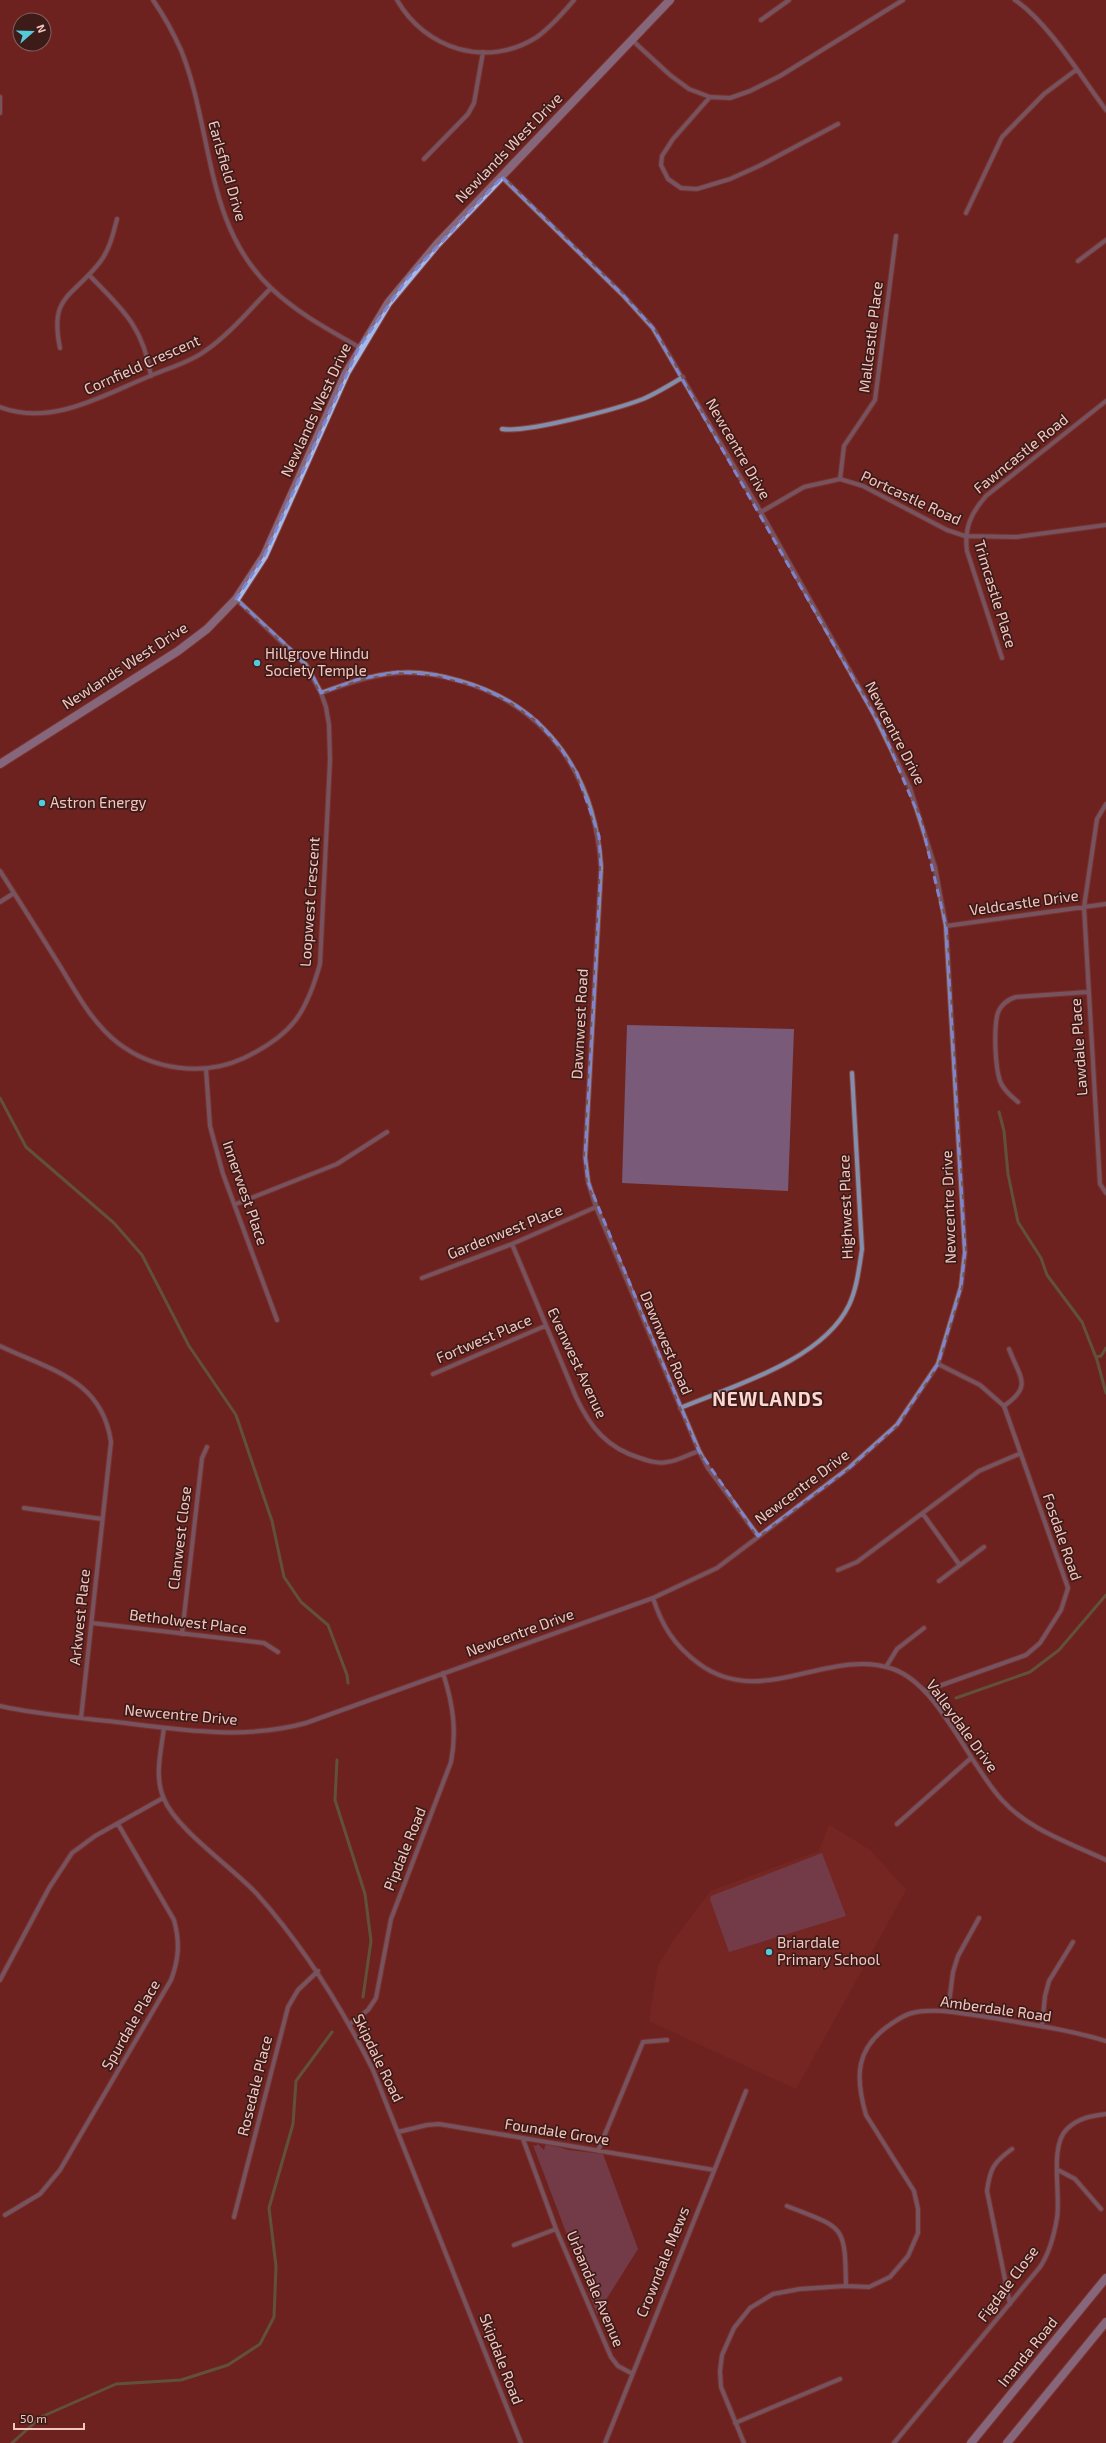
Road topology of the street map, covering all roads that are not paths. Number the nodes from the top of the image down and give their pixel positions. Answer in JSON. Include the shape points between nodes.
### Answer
{"nodes":[{"id":1,"x":153,"y":0,"type":"edge"},
{"id":2,"x":396,"y":0,"type":"edge"},
{"id":3,"x":574,"y":0,"type":"edge"},
{"id":4,"x":670,"y":0,"type":"edge"},
{"id":5,"x":789,"y":0,"type":"edge"},
{"id":6,"x":903,"y":0,"type":"edge"},
{"id":7,"x":1016,"y":0,"type":"edge"},
{"id":8,"x":761,"y":20,"type":"dead end"},
{"id":9,"x":632,"y":40,"type":"junction"},
{"id":10,"x":483,"y":52,"type":"junction"},
{"id":11,"x":1076,"y":70,"type":"junction"},
{"id":12,"x":0,"y":96,"type":"edge"},
{"id":13,"x":710,"y":97,"type":"junction"},
{"id":14,"x":1106,"y":110,"type":"edge"},
{"id":15,"x":0,"y":113,"type":"edge"},
{"id":16,"x":838,"y":124,"type":"dead end"},
{"id":17,"x":424,"y":159,"type":"dead end"},
{"id":18,"x":502,"y":177,"type":"junction"},
{"id":19,"x":966,"y":213,"type":"dead end"},
{"id":20,"x":117,"y":219,"type":"dead end"},
{"id":21,"x":896,"y":236,"type":"dead end"},
{"id":22,"x":1106,"y":240,"type":"edge"},
{"id":23,"x":1078,"y":261,"type":"dead end"},
{"id":24,"x":89,"y":275,"type":"junction"},
{"id":25,"x":271,"y":288,"type":"junction"},
{"id":26,"x":359,"y":347,"type":"junction"},
{"id":27,"x":60,"y":348,"type":"dead end"},
{"id":28,"x":151,"y":376,"type":"junction"},
{"id":29,"x":683,"y":377,"type":"junction"},
{"id":30,"x":1106,"y":401,"type":"edge"},
{"id":31,"x":0,"y":407,"type":"edge"},
{"id":32,"x":502,"y":429,"type":"dead end"},
{"id":33,"x":840,"y":479,"type":"junction"},
{"id":34,"x":761,"y":512,"type":"junction"},
{"id":35,"x":1106,"y":525,"type":"edge"},
{"id":36,"x":965,"y":536,"type":"junction"},
{"id":37,"x":236,"y":599,"type":"junction"},
{"id":38,"x":1002,"y":658,"type":"dead end"},
{"id":39,"x":321,"y":693,"type":"junction"},
{"id":40,"x":0,"y":764,"type":"edge"},
{"id":41,"x":1106,"y":804,"type":"edge"},
{"id":42,"x":0,"y":871,"type":"edge"},
{"id":43,"x":14,"y":893,"type":"junction"},
{"id":44,"x":0,"y":902,"type":"edge"},
{"id":45,"x":1106,"y":904,"type":"edge"},
{"id":46,"x":1084,"y":907,"type":"junction"},
{"id":47,"x":946,"y":926,"type":"junction"},
{"id":48,"x":1088,"y":992,"type":"junction"},
{"id":49,"x":206,"y":1069,"type":"junction"},
{"id":50,"x":852,"y":1072,"type":"dead end"},
{"id":51,"x":1018,"y":1102,"type":"dead end"},
{"id":52,"x":387,"y":1132,"type":"dead end"},
{"id":53,"x":1106,"y":1193,"type":"edge"},
{"id":54,"x":236,"y":1204,"type":"junction"},
{"id":55,"x":596,"y":1207,"type":"junction"},
{"id":56,"x":512,"y":1244,"type":"junction"},
{"id":57,"x":422,"y":1278,"type":"dead end"},
{"id":58,"x":277,"y":1320,"type":"dead end"},
{"id":59,"x":545,"y":1326,"type":"junction"},
{"id":60,"x":0,"y":1346,"type":"edge"},
{"id":61,"x":1009,"y":1349,"type":"dead end"},
{"id":62,"x":938,"y":1364,"type":"junction"},
{"id":63,"x":433,"y":1374,"type":"dead end"},
{"id":64,"x":1004,"y":1406,"type":"junction"},
{"id":65,"x":680,"y":1408,"type":"junction"},
{"id":66,"x":207,"y":1447,"type":"dead end"},
{"id":67,"x":699,"y":1451,"type":"junction"},
{"id":68,"x":1019,"y":1454,"type":"junction"},
{"id":69,"x":24,"y":1508,"type":"dead end"},
{"id":70,"x":923,"y":1514,"type":"junction"},
{"id":71,"x":102,"y":1519,"type":"junction"},
{"id":72,"x":758,"y":1536,"type":"junction"},
{"id":73,"x":984,"y":1547,"type":"dead end"},
{"id":74,"x":959,"y":1564,"type":"junction"},
{"id":75,"x":838,"y":1570,"type":"dead end"},
{"id":76,"x":939,"y":1580,"type":"dead end"},
{"id":77,"x":653,"y":1598,"type":"junction"},
{"id":78,"x":92,"y":1623,"type":"junction"},
{"id":79,"x":924,"y":1628,"type":"dead end"},
{"id":80,"x":182,"y":1634,"type":"junction"},
{"id":81,"x":278,"y":1652,"type":"dead end"},
{"id":82,"x":886,"y":1667,"type":"junction"},
{"id":83,"x":443,"y":1673,"type":"junction"},
{"id":84,"x":925,"y":1691,"type":"junction"},
{"id":85,"x":0,"y":1706,"type":"edge"},
{"id":86,"x":81,"y":1718,"type":"junction"},
{"id":87,"x":164,"y":1728,"type":"junction"},
{"id":88,"x":971,"y":1758,"type":"junction"},
{"id":89,"x":163,"y":1798,"type":"junction"},
{"id":90,"x":118,"y":1824,"type":"junction"},
{"id":91,"x":897,"y":1824,"type":"dead end"},
{"id":92,"x":1106,"y":1860,"type":"edge"},
{"id":93,"x":979,"y":1918,"type":"dead end"},
{"id":94,"x":1073,"y":1942,"type":"dead end"},
{"id":95,"x":318,"y":1971,"type":"junction"},
{"id":96,"x":0,"y":1980,"type":"edge"},
{"id":97,"x":948,"y":2011,"type":"junction"},
{"id":98,"x":350,"y":2024,"type":"junction"},
{"id":99,"x":1042,"y":2026,"type":"junction"},
{"id":100,"x":667,"y":2040,"type":"dead end"},
{"id":101,"x":1106,"y":2041,"type":"edge"},
{"id":102,"x":746,"y":2091,"type":"dead end"},
{"id":103,"x":1106,"y":2114,"type":"edge"},
{"id":104,"x":398,"y":2132,"type":"junction"},
{"id":105,"x":523,"y":2139,"type":"junction"},
{"id":106,"x":1012,"y":2149,"type":"dead end"},
{"id":107,"x":598,"y":2151,"type":"junction"},
{"id":108,"x":714,"y":2170,"type":"junction"},
{"id":109,"x":1058,"y":2170,"type":"junction"},
{"id":110,"x":787,"y":2206,"type":"dead end"},
{"id":111,"x":1101,"y":2209,"type":"dead end"},
{"id":112,"x":5,"y":2215,"type":"dead end"},
{"id":113,"x":234,"y":2216,"type":"dead end"},
{"id":114,"x":556,"y":2229,"type":"junction"},
{"id":115,"x":514,"y":2245,"type":"dead end"},
{"id":116,"x":1106,"y":2278,"type":"edge"},
{"id":117,"x":846,"y":2286,"type":"junction"},
{"id":118,"x":1010,"y":2304,"type":"junction"},
{"id":119,"x":1106,"y":2322,"type":"edge"},
{"id":120,"x":632,"y":2373,"type":"junction"},
{"id":121,"x":840,"y":2379,"type":"dead end"},
{"id":122,"x":735,"y":2423,"type":"junction"},
{"id":123,"x":521,"y":2443,"type":"edge"},
{"id":124,"x":605,"y":2443,"type":"edge"},
{"id":125,"x":744,"y":2443,"type":"edge"},
{"id":126,"x":894,"y":2443,"type":"edge"},
{"id":127,"x":971,"y":2443,"type":"edge"},
{"id":128,"x":1007,"y":2443,"type":"edge"}],
"edges":[{"from":1,"to":25,"type":"street","name":"Earlsfield Drive","via":[[181,51],[226,221],[256,271]]},
{"from":2,"to":10,"type":"street","via":[[419,30],[431,38],[444,44]]},
{"from":3,"to":10,"type":"street","via":[[555,22],[537,37],[516,46]]},
{"from":4,"to":9,"type":"street","name":"Newlands West Drive"},
{"from":5,"to":8,"type":"street"},
{"from":6,"to":13,"type":"street","via":[[780,76],[730,98]]},
{"from":7,"to":11,"type":"street","via":[[1025,6]]},
{"from":9,"to":13,"type":"street","via":[[689,89]]},
{"from":9,"to":18,"type":"street","name":"Newlands West Drive"},
{"from":10,"to":17,"type":"street","via":[[474,103],[468,114]]},
{"from":11,"to":14,"type":"street"},
{"from":11,"to":19,"type":"street","via":[[1044,94],[1002,137]]},
{"from":12,"to":15,"type":"street"},
{"from":13,"to":16,"type":"street","via":[[673,139],[662,156],[661,165],[668,179],[681,188],[697,189],[730,179]]},
{"from":18,"to":26,"type":"street","name":"Newlands West Drive","via":[[406,280]]},
{"from":18,"to":29,"type":"street","name":"Newcentre Drive","via":[[633,305],[653,328]]},
{"from":20,"to":24,"type":"street","via":[[106,254]]},
{"from":21,"to":33,"type":"street","name":"Mallcastle Place","via":[[875,400],[844,446]]},
{"from":22,"to":23,"type":"street"},
{"from":24,"to":27,"type":"street","via":[[65,299],[59,310],[56,326]]},
{"from":24,"to":28,"type":"street","via":[[125,312],[138,330],[148,355]]},
{"from":25,"to":26,"type":"street","name":"Earlsfield Drive","via":[[312,320]]},
{"from":25,"to":28,"type":"street","name":"Cornfield Crescent","via":[[204,353]]},
{"from":26,"to":37,"type":"street","name":"Newlands West Drive","via":[[264,556]]},
{"from":28,"to":31,"type":"street","name":"Cornfield Crescent","via":[[63,410],[32,414]]},
{"from":29,"to":32,"type":"street","via":[[643,399],[614,408],[524,430]]},
{"from":29,"to":34,"type":"street","name":"Newcentre Drive"},
{"from":30,"to":36,"type":"street","name":"Fawncastle Road","via":[[986,496],[973,511]]},
{"from":33,"to":34,"type":"street","name":"Portcastle Road","via":[[804,487]]},
{"from":33,"to":36,"type":"street","name":"Portcastle Road","via":[[863,486],[947,530]]},
{"from":34,"to":47,"type":"street","name":"Newcentre Drive","via":[[896,757],[922,824],[935,867]]},
{"from":35,"to":36,"type":"street","name":"Portcastle Road","via":[[1016,537]]},
{"from":36,"to":38,"type":"street","name":"Trimcastle Place","via":[[967,551]]},
{"from":37,"to":39,"type":"street","name":"Loopwest Crescent","via":[[298,656],[312,674]]},
{"from":37,"to":40,"type":"street","name":"Newlands West Drive","via":[[207,629],[178,651]]},
{"from":39,"to":49,"type":"street","name":"Loopwest Crescent","via":[[330,725],[330,754],[320,964],[311,996],[297,1019],[262,1049],[237,1061]]},
{"from":39,"to":55,"type":"street","name":"Dawnwest Road","via":[[360,679],[398,672],[437,675],[477,686],[511,702],[534,719],[560,747],[577,773],[590,803],[598,836],[601,867],[585,1157],[588,1182]]},
{"from":41,"to":46,"type":"street","name":"Lawdale Place","via":[[1097,819]]},
{"from":42,"to":43,"type":"street","name":"Loopwest Crescent"},
{"from":43,"to":44,"type":"street"},
{"from":43,"to":49,"type":"street","name":"Loopwest Crescent","via":[[93,1017],[113,1038],[131,1051],[157,1063],[183,1069]]},
{"from":45,"to":46,"type":"street","name":"Veldcastle Drive"},
{"from":46,"to":47,"type":"street","name":"Veldcastle Drive"},
{"from":46,"to":48,"type":"street","name":"Lawdale Place"},
{"from":47,"to":62,"type":"street","name":"Newcentre Drive","via":[[965,1252],[961,1287]]},
{"from":48,"to":51,"type":"street","via":[[1016,997],[1011,998],[1002,1007],[997,1015],[997,1067],[1001,1082]]},
{"from":48,"to":53,"type":"street","name":"Lawdale Place","via":[[1100,1184]]},
{"from":49,"to":54,"type":"street","name":"Innerwest Place","via":[[210,1126]]},
{"from":50,"to":65,"type":"street","name":"Highwest Place","via":[[862,1249],[858,1278],[849,1306],[818,1344],[792,1361]]},
{"from":52,"to":54,"type":"street","via":[[337,1164]]},
{"from":54,"to":58,"type":"street","name":"Innerwest Place"},
{"from":55,"to":56,"type":"street","name":"Gardenwest Place"},
{"from":55,"to":65,"type":"street","name":"Dawnwest Road"},
{"from":56,"to":57,"type":"street","name":"Gardenwest Place"},
{"from":56,"to":59,"type":"street","name":"Evenwest Avenue"},
{"from":59,"to":63,"type":"street","name":"Fortwest Place"},
{"from":59,"to":67,"type":"street","name":"Evenwest Avenue","via":[[586,1419],[599,1436],[622,1452],[656,1462],[668,1462]]},
{"from":60,"to":71,"type":"street","name":"Arkwest Place","via":[[79,1383],[100,1404],[111,1442]]},
{"from":61,"to":64,"type":"street","via":[[1022,1383],[1022,1390]]},
{"from":62,"to":64,"type":"street","via":[[980,1385]]},
{"from":62,"to":72,"type":"street","name":"Newcentre Drive","via":[[897,1426],[849,1468]]},
{"from":64,"to":68,"type":"street","name":"Fosdale Road"},
{"from":65,"to":67,"type":"street","name":"Dawnwest Road"},
{"from":66,"to":80,"type":"street","name":"Clanwest Close","via":[[202,1458]]},
{"from":67,"to":72,"type":"street","name":"Dawnwest Road","via":[[708,1468]]},
{"from":68,"to":70,"type":"street","via":[[978,1471]]},
{"from":68,"to":84,"type":"street","name":"Fosdale Road","via":[[1068,1588],[1061,1610],[1040,1643],[1026,1655]]},
{"from":69,"to":71,"type":"street"},
{"from":70,"to":74,"type":"street"},
{"from":70,"to":75,"type":"street","via":[[857,1562]]},
{"from":71,"to":78,"type":"street","name":"Arkwest Place"},
{"from":72,"to":77,"type":"street","name":"Newcentre Drive","via":[[717,1568]]},
{"from":73,"to":74,"type":"street"},
{"from":74,"to":76,"type":"street"},
{"from":77,"to":82,"type":"street","name":"Valleydale Drive","via":[[668,1635],[681,1651],[704,1668],[732,1680],[776,1680],[858,1663]]},
{"from":77,"to":83,"type":"street","name":"Newcentre Drive"},
{"from":78,"to":80,"type":"street","name":"Betholwest Place"},
{"from":78,"to":86,"type":"street","name":"Arkwest Place"},
{"from":79,"to":82,"type":"street","via":[[897,1649]]},
{"from":80,"to":81,"type":"street","name":"Betholwest Place","via":[[264,1643]]},
{"from":82,"to":84,"type":"street","name":"Valleydale Drive","via":[[906,1676]]},
{"from":83,"to":87,"type":"street","name":"Newcentre Drive","via":[[291,1727],[235,1734]]},
{"from":83,"to":98,"type":"street","name":"Pipdale Road","via":[[454,1712],[455,1737],[451,1762],[391,1919],[376,1998],[368,2010]]},
{"from":84,"to":88,"type":"street","name":"Valleydale Drive"},
{"from":85,"to":86,"type":"street","name":"Newcentre Drive"},
{"from":86,"to":87,"type":"street","name":"Newcentre Drive"},
{"from":87,"to":89,"type":"street","name":"Skipdale Road","via":[[159,1776]]},
{"from":88,"to":91,"type":"street"},
{"from":88,"to":92,"type":"street","name":"Valleydale Drive","via":[[1002,1800],[1025,1820]]},
{"from":89,"to":90,"type":"street"},
{"from":89,"to":95,"type":"street","name":"Skipdale Road","via":[[175,1817],[260,1898]]},
{"from":90,"to":96,"type":"street","via":[[82,1844],[65,1861]]},
{"from":90,"to":112,"type":"street","name":"Spurdale Place","via":[[174,1920],[178,1936],[177,1965],[171,1980],[60,2170],[40,2194]]},
{"from":93,"to":97,"type":"street","via":[[952,1972]]},
{"from":94,"to":99,"type":"street","via":[[1049,1982]]},
{"from":95,"to":98,"type":"street","name":"Skipdale Road"},
{"from":95,"to":113,"type":"street","name":"Rosedale Place","via":[[298,1990],[288,2007]]},
{"from":97,"to":99,"type":"street","name":"Amberdale Road"},
{"from":97,"to":117,"type":"street","name":"Amberdale Road","via":[[903,2016],[868,2044],[862,2057],[859,2070],[866,2115],[914,2191],[918,2209],[918,2233],[908,2256],[890,2277],[869,2287]]},
{"from":98,"to":104,"type":"street","name":"Skipdale Road","via":[[373,2070]]},
{"from":99,"to":101,"type":"street","name":"Amberdale Road"},
{"from":100,"to":107,"type":"street","via":[[643,2042]]},
{"from":102,"to":108,"type":"street","name":"Crowndale Mews"},
{"from":103,"to":109,"type":"street","name":"Figdale Close","via":[[1085,2117],[1066,2130],[1059,2141]]},
{"from":104,"to":105,"type":"street","name":"Foundale Grove","via":[[433,2124]]},
{"from":104,"to":123,"type":"street","name":"Skipdale Road"},
{"from":105,"to":107,"type":"street","name":"Foundale Grove"},
{"from":105,"to":114,"type":"street","name":"Urbandale Avenue"},
{"from":106,"to":118,"type":"street","via":[[997,2160],[989,2173],[987,2191]]},
{"from":107,"to":108,"type":"street","name":"Foundale Grove"},
{"from":108,"to":120,"type":"street","name":"Crowndale Mews"},
{"from":109,"to":111,"type":"street","via":[[1075,2179]]},
{"from":109,"to":118,"type":"street","name":"Figdale Close","via":[[1058,2217],[1051,2248],[1034,2275]]},
{"from":110,"to":117,"type":"street","via":[[832,2224],[842,2236]]},
{"from":114,"to":115,"type":"street","name":"Urbandale Avenue"},
{"from":114,"to":120,"type":"street","name":"Urbandale Avenue","via":[[611,2357],[618,2366]]},
{"from":116,"to":127,"type":"street","name":"Inanda Road"},
{"from":117,"to":122,"type":"street","name":"Amberdale Road","via":[[773,2294],[750,2308],[734,2328],[722,2355],[721,2386]]},
{"from":118,"to":126,"type":"street","name":"Figdale Close"},
{"from":119,"to":128,"type":"street"},
{"from":120,"to":124,"type":"street","name":"Crowndale Mews"},
{"from":121,"to":122,"type":"street"},
{"from":122,"to":125,"type":"street","name":"Amberdale Road"}]}
